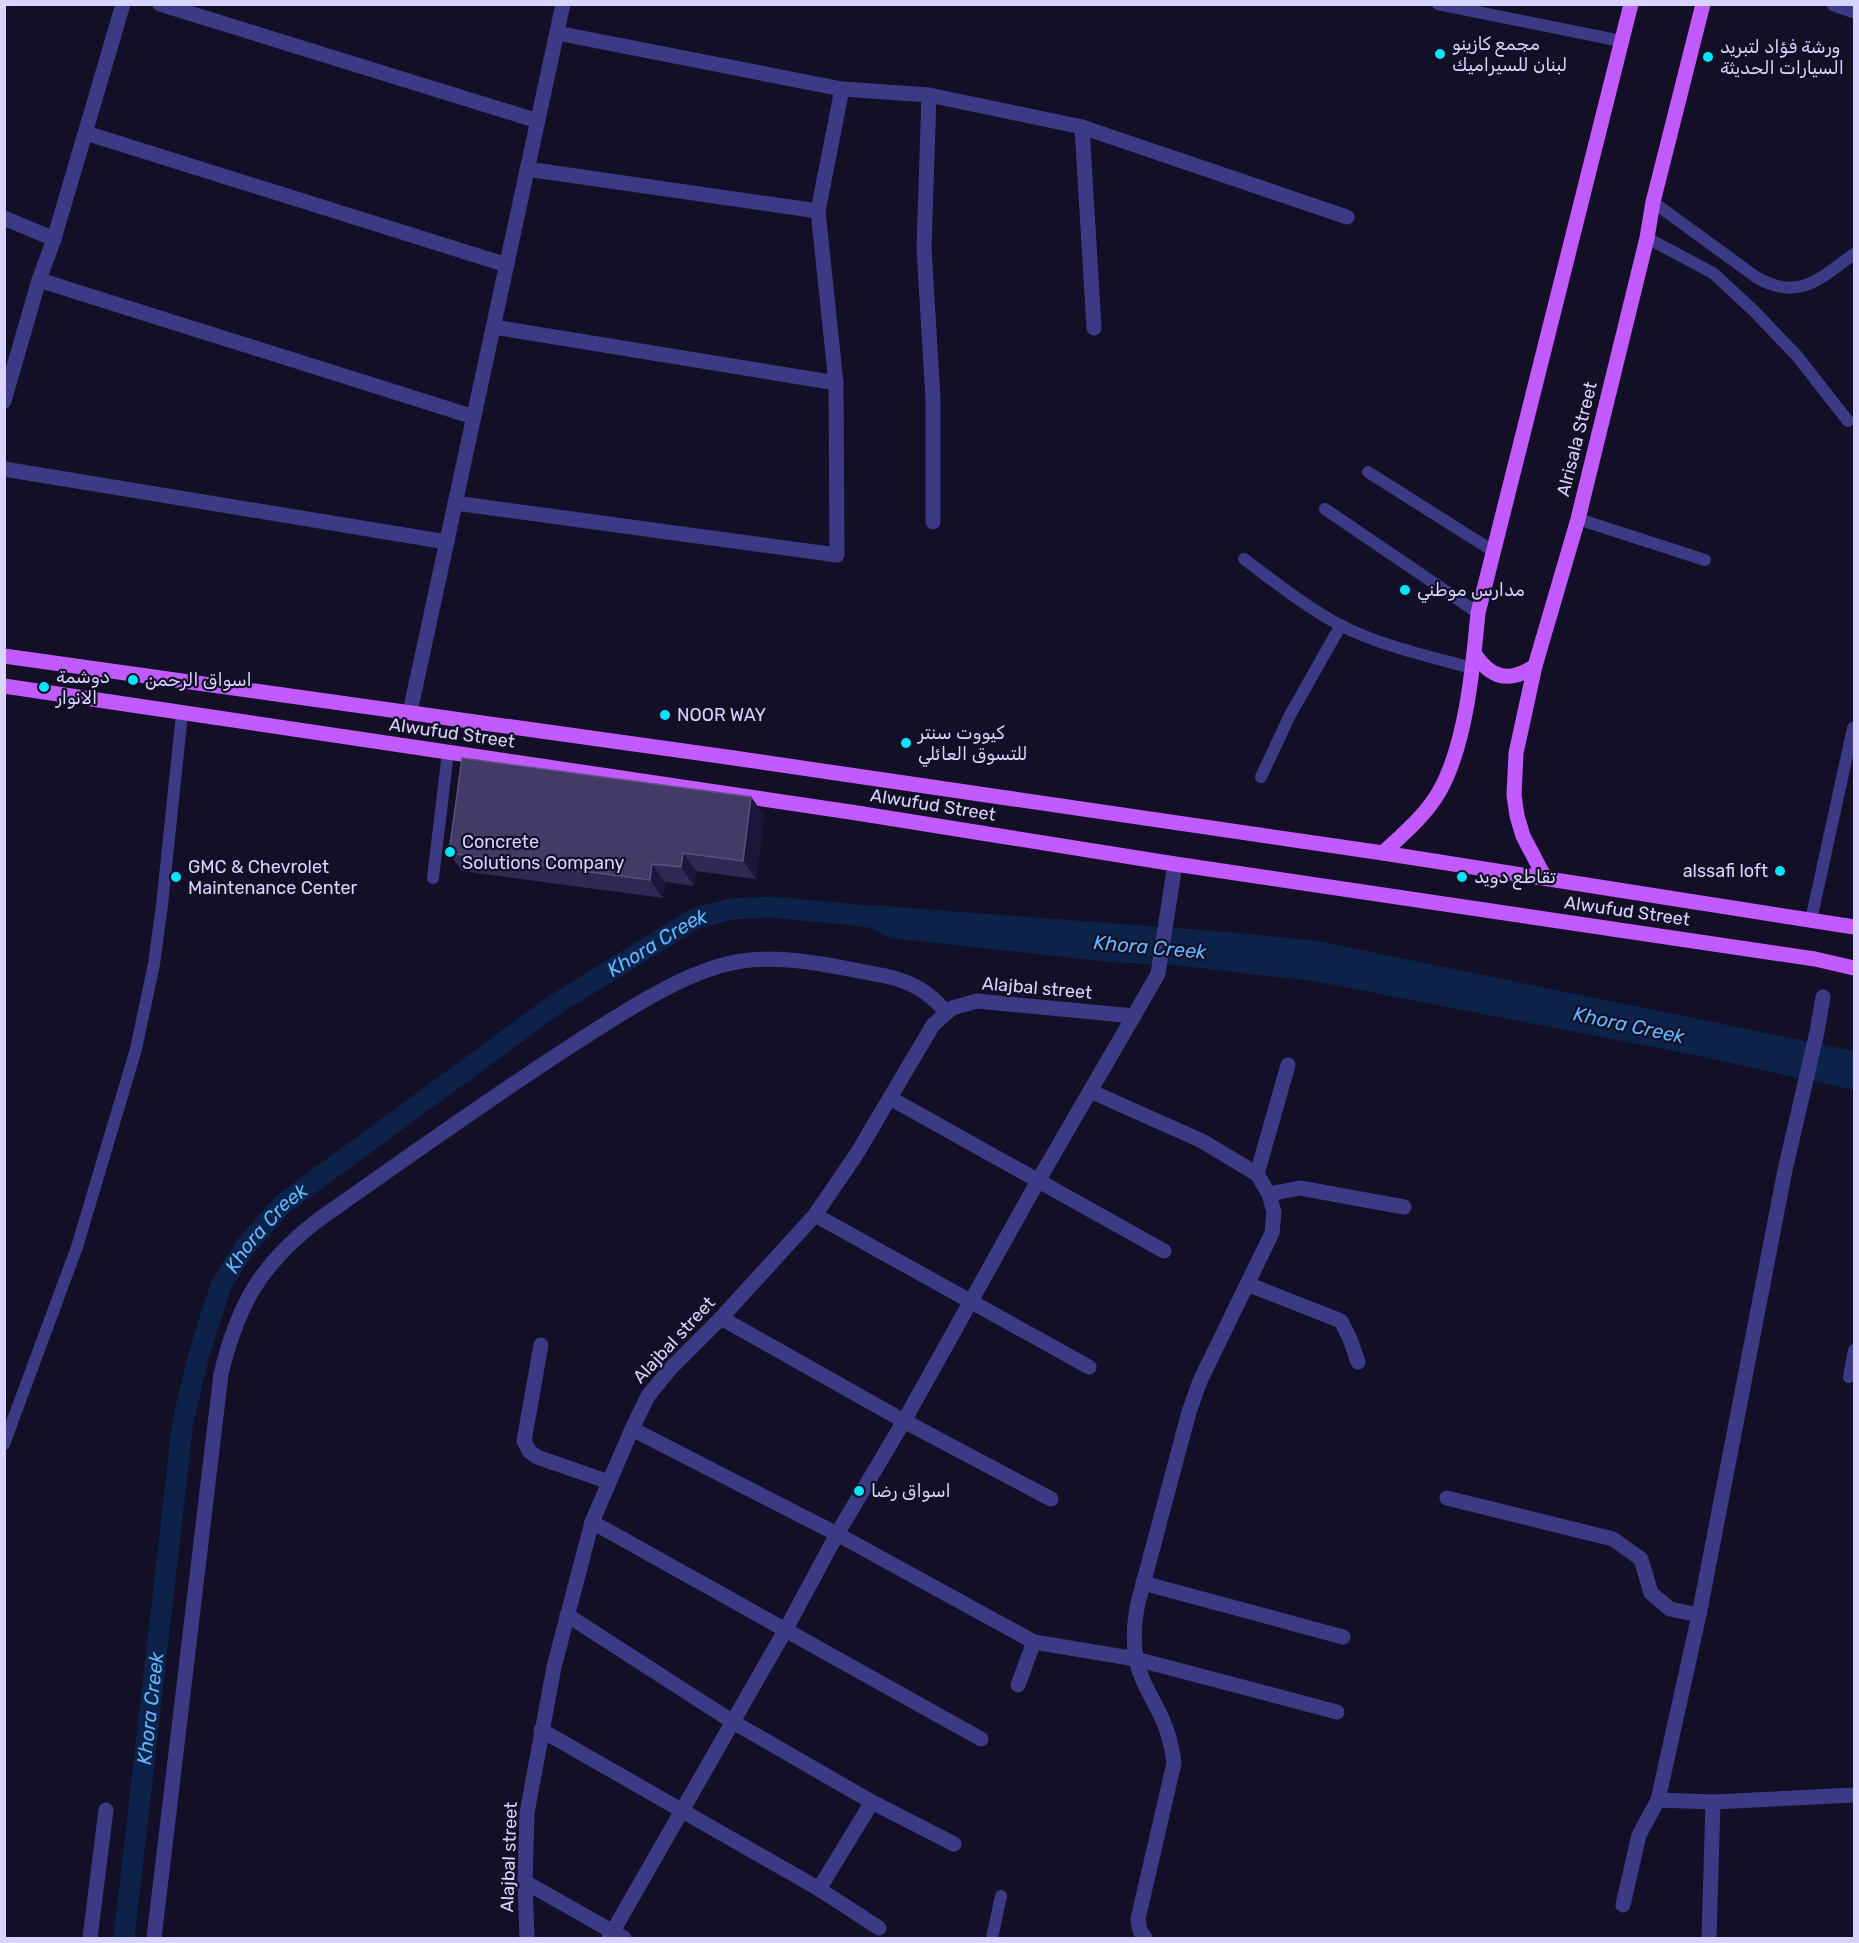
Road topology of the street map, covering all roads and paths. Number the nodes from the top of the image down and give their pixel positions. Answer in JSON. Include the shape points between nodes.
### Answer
{"nodes":[{"id":1,"x":123,"y":4,"type":"edge"},
{"id":2,"x":160,"y":4,"type":"edge"},
{"id":3,"x":563,"y":4,"type":"edge"},
{"id":4,"x":1438,"y":4,"type":"edge"},
{"id":5,"x":1630,"y":4,"type":"edge"},
{"id":6,"x":1703,"y":4,"type":"edge"},
{"id":7,"x":1834,"y":4,"type":"edge"},
{"id":8,"x":1854,"y":11,"type":"edge"},
{"id":9,"x":557,"y":33,"type":"junction"},
{"id":10,"x":1622,"y":41,"type":"junction"},
{"id":11,"x":842,"y":89,"type":"junction"},
{"id":12,"x":929,"y":95,"type":"junction"},
{"id":13,"x":538,"y":121,"type":"junction"},
{"id":14,"x":1082,"y":127,"type":"junction"},
{"id":15,"x":86,"y":133,"type":"junction"},
{"id":16,"x":528,"y":169,"type":"junction"},
{"id":17,"x":1653,"y":202,"type":"junction"},
{"id":18,"x":818,"y":211,"type":"junction"},
{"id":19,"x":4,"y":218,"type":"edge"},
{"id":20,"x":1347,"y":218,"type":"dead end"},
{"id":21,"x":1647,"y":237,"type":"junction"},
{"id":22,"x":54,"y":239,"type":"junction"},
{"id":23,"x":1854,"y":254,"type":"edge"},
{"id":24,"x":507,"y":265,"type":"junction"},
{"id":25,"x":39,"y":280,"type":"junction"},
{"id":26,"x":494,"y":327,"type":"junction"},
{"id":27,"x":1094,"y":328,"type":"dead end"},
{"id":28,"x":836,"y":383,"type":"junction"},
{"id":29,"x":4,"y":401,"type":"edge"},
{"id":30,"x":474,"y":417,"type":"junction"},
{"id":31,"x":1848,"y":421,"type":"dead end"},
{"id":32,"x":4,"y":470,"type":"edge"},
{"id":33,"x":1368,"y":472,"type":"dead end"},
{"id":34,"x":455,"y":503,"type":"junction"},
{"id":35,"x":1325,"y":509,"type":"dead end"},
{"id":36,"x":1578,"y":519,"type":"junction"},
{"id":37,"x":933,"y":522,"type":"dead end"},
{"id":38,"x":447,"y":542,"type":"junction"},
{"id":39,"x":1493,"y":551,"type":"junction"},
{"id":40,"x":1244,"y":559,"type":"dead end"},
{"id":41,"x":1705,"y":560,"type":"dead end"},
{"id":42,"x":1478,"y":613,"type":"junction"},
{"id":43,"x":1341,"y":625,"type":"junction"},
{"id":44,"x":4,"y":656,"type":"edge"},
{"id":45,"x":1473,"y":661,"type":"junction"},
{"id":46,"x":1535,"y":666,"type":"junction"},
{"id":47,"x":4,"y":686,"type":"edge"},
{"id":48,"x":410,"y":712,"type":"junction"},
{"id":49,"x":182,"y":714,"type":"junction"},
{"id":50,"x":1853,"y":728,"type":"edge"},
{"id":51,"x":448,"y":752,"type":"junction"},
{"id":52,"x":1260,"y":777,"type":"dead end"},
{"id":53,"x":1383,"y":853,"type":"junction"},
{"id":54,"x":1175,"y":864,"type":"junction"},
{"id":55,"x":433,"y":878,"type":"dead end"},
{"id":56,"x":1545,"y":878,"type":"junction"},
{"id":57,"x":1811,"y":920,"type":"junction"},
{"id":58,"x":1854,"y":927,"type":"edge"},
{"id":59,"x":1854,"y":968,"type":"edge"},
{"id":60,"x":1823,"y":997,"type":"dead end"},
{"id":61,"x":946,"y":1012,"type":"junction"},
{"id":62,"x":1134,"y":1016,"type":"junction"},
{"id":63,"x":1288,"y":1065,"type":"dead end"},
{"id":64,"x":1090,"y":1091,"type":"junction"},
{"id":65,"x":890,"y":1098,"type":"junction"},
{"id":66,"x":1257,"y":1173,"type":"junction"},
{"id":67,"x":1038,"y":1181,"type":"junction"},
{"id":68,"x":1269,"y":1194,"type":"junction"},
{"id":69,"x":1404,"y":1207,"type":"dead end"},
{"id":70,"x":815,"y":1215,"type":"junction"},
{"id":71,"x":1164,"y":1251,"type":"dead end"},
{"id":72,"x":1247,"y":1284,"type":"junction"},
{"id":73,"x":972,"y":1302,"type":"junction"},
{"id":74,"x":721,"y":1318,"type":"junction"},
{"id":75,"x":541,"y":1345,"type":"dead end"},
{"id":76,"x":1854,"y":1350,"type":"edge"},
{"id":77,"x":1358,"y":1362,"type":"dead end"},
{"id":78,"x":1089,"y":1367,"type":"dead end"},
{"id":79,"x":1849,"y":1377,"type":"dead end"},
{"id":80,"x":904,"y":1421,"type":"junction"},
{"id":81,"x":632,"y":1429,"type":"junction"},
{"id":82,"x":4,"y":1444,"type":"edge"},
{"id":83,"x":609,"y":1482,"type":"junction"},
{"id":84,"x":1446,"y":1498,"type":"dead end"},
{"id":85,"x":1051,"y":1499,"type":"dead end"},
{"id":86,"x":592,"y":1521,"type":"junction"},
{"id":87,"x":837,"y":1534,"type":"junction"},
{"id":88,"x":1143,"y":1583,"type":"junction"},
{"id":89,"x":1699,"y":1614,"type":"junction"},
{"id":90,"x":567,"y":1615,"type":"junction"},
{"id":91,"x":786,"y":1629,"type":"junction"},
{"id":92,"x":1343,"y":1638,"type":"dead end"},
{"id":93,"x":1034,"y":1642,"type":"junction"},
{"id":94,"x":1136,"y":1659,"type":"junction"},
{"id":95,"x":1018,"y":1685,"type":"dead end"},
{"id":96,"x":1337,"y":1712,"type":"dead end"},
{"id":97,"x":733,"y":1722,"type":"junction"},
{"id":98,"x":541,"y":1730,"type":"junction"},
{"id":99,"x":981,"y":1739,"type":"dead end"},
{"id":100,"x":1854,"y":1796,"type":"edge"},
{"id":101,"x":1658,"y":1800,"type":"junction"},
{"id":102,"x":872,"y":1802,"type":"junction"},
{"id":103,"x":1713,"y":1802,"type":"junction"},
{"id":104,"x":682,"y":1809,"type":"junction"},
{"id":105,"x":106,"y":1810,"type":"dead end"},
{"id":106,"x":954,"y":1844,"type":"dead end"},
{"id":107,"x":525,"y":1882,"type":"junction"},
{"id":108,"x":819,"y":1889,"type":"junction"},
{"id":109,"x":1001,"y":1896,"type":"dead end"},
{"id":110,"x":1623,"y":1905,"type":"dead end"},
{"id":111,"x":879,"y":1928,"type":"dead end"},
{"id":112,"x":615,"y":1936,"type":"edge"},
{"id":113,"x":1141,"y":1936,"type":"edge"},
{"id":114,"x":90,"y":1938,"type":"edge"},
{"id":115,"x":154,"y":1938,"type":"edge"},
{"id":116,"x":528,"y":1938,"type":"edge"},
{"id":117,"x":992,"y":1938,"type":"edge"},
{"id":118,"x":1709,"y":1938,"type":"edge"}],
"edges":[{"from":1,"to":15,"type":"street"},
{"from":2,"to":13,"type":"street"},
{"from":3,"to":9,"type":"street"},
{"from":4,"to":10,"type":"lane"},
{"from":5,"to":10,"type":"main road"},
{"from":6,"to":17,"type":"main road","name":"Alrisala Street"},
{"from":7,"to":8,"type":"street"},
{"from":9,"to":11,"type":"street"},
{"from":9,"to":13,"type":"street"},
{"from":10,"to":39,"type":"main road"},
{"from":11,"to":12,"type":"street"},
{"from":11,"to":18,"type":"street"},
{"from":12,"to":14,"type":"street"},
{"from":12,"to":37,"type":"street","via":[[924,248],[933,399]]},
{"from":13,"to":16,"type":"street"},
{"from":14,"to":20,"type":"street"},
{"from":14,"to":27,"type":"street"},
{"from":15,"to":22,"type":"street"},
{"from":15,"to":24,"type":"street"},
{"from":16,"to":18,"type":"street"},
{"from":16,"to":24,"type":"street"},
{"from":17,"to":21,"type":"main road","name":"Alrisala Street"},
{"from":17,"to":23,"type":"lane","via":[[1770,285],[1803,287]]},
{"from":18,"to":28,"type":"street"},
{"from":19,"to":22,"type":"street"},
{"from":21,"to":31,"type":"lane","via":[[1713,273],[1797,356]]},
{"from":21,"to":36,"type":"main road","name":"Alrisala Street"},
{"from":22,"to":25,"type":"street"},
{"from":24,"to":26,"type":"street"},
{"from":25,"to":29,"type":"street"},
{"from":25,"to":30,"type":"street"},
{"from":26,"to":28,"type":"street"},
{"from":26,"to":30,"type":"street"},
{"from":28,"to":34,"type":"street","via":[[837,555]]},
{"from":30,"to":34,"type":"street"},
{"from":32,"to":38,"type":"street"},
{"from":33,"to":39,"type":"lane"},
{"from":34,"to":38,"type":"street"},
{"from":35,"to":42,"type":"lane"},
{"from":36,"to":41,"type":"lane"},
{"from":36,"to":46,"type":"main road","name":"Alrisala Street"},
{"from":38,"to":48,"type":"street"},
{"from":39,"to":42,"type":"main road"},
{"from":40,"to":43,"type":"lane"},
{"from":42,"to":45,"type":"main road"},
{"from":43,"to":45,"type":"lane","via":[[1378,641]]},
{"from":43,"to":52,"type":"lane"},
{"from":44,"to":48,"type":"main road","name":"Alwufud Street"},
{"from":45,"to":46,"type":"main road","via":[[1494,674],[1508,677]]},
{"from":45,"to":53,"type":"main road","via":[[1458,745],[1448,774],[1426,810]]},
{"from":46,"to":56,"type":"main road","name":"Alrisala Street","via":[[1516,753],[1514,795],[1522,836]]},
{"from":47,"to":49,"type":"main road","name":"Alwufud Street"},
{"from":48,"to":53,"type":"main road","name":"Alwufud Street"},
{"from":49,"to":51,"type":"main road","name":"Alwufud Street"},
{"from":49,"to":82,"type":"lane","via":[[154,964],[136,1049],[77,1246]]},
{"from":50,"to":57,"type":"lane"},
{"from":51,"to":54,"type":"main road","name":"Alwufud Street"},
{"from":51,"to":55,"type":"lane"},
{"from":53,"to":56,"type":"main road","name":"Alwufud Street"},
{"from":54,"to":59,"type":"main road","name":"Alwufud Street","via":[[1815,958]]},
{"from":54,"to":62,"type":"street","via":[[1158,974]]},
{"from":56,"to":57,"type":"main road","name":"Alwufud Street"},
{"from":57,"to":58,"type":"main road","name":"Alwufud Street"},
{"from":60,"to":89,"type":"street","via":[[1785,1170]]},
{"from":61,"to":62,"type":"street","name":"Alajbal street","via":[[964,1003],[990,1001]]},
{"from":61,"to":65,"type":"street","name":"Alajbal street","via":[[925,1035]]},
{"from":61,"to":115,"type":"street","via":[[920,987],[886,976],[775,959],[707,969],[617,1016],[539,1066],[318,1220],[278,1255],[246,1299],[221,1374]]},
{"from":62,"to":64,"type":"street"},
{"from":63,"to":66,"type":"street"},
{"from":64,"to":66,"type":"street","via":[[1202,1141]]},
{"from":64,"to":67,"type":"street"},
{"from":65,"to":67,"type":"street"},
{"from":65,"to":70,"type":"street","name":"Alajbal street"},
{"from":66,"to":68,"type":"street"},
{"from":67,"to":71,"type":"street"},
{"from":67,"to":73,"type":"street"},
{"from":68,"to":69,"type":"street","via":[[1300,1188]]},
{"from":68,"to":72,"type":"street","via":[[1274,1212],[1272,1233]]},
{"from":70,"to":73,"type":"street"},
{"from":70,"to":74,"type":"street","name":"Alajbal street"},
{"from":72,"to":77,"type":"street","via":[[1341,1321]]},
{"from":72,"to":88,"type":"street","via":[[1189,1412]]},
{"from":73,"to":78,"type":"street"},
{"from":73,"to":80,"type":"street"},
{"from":74,"to":80,"type":"street"},
{"from":74,"to":81,"type":"street","name":"Alajbal street","via":[[648,1396]]},
{"from":75,"to":83,"type":"street","via":[[524,1441],[537,1457]]},
{"from":76,"to":79,"type":"lane"},
{"from":80,"to":85,"type":"street"},
{"from":80,"to":87,"type":"street"},
{"from":81,"to":83,"type":"street","name":"Alajbal street"},
{"from":81,"to":87,"type":"street"},
{"from":83,"to":86,"type":"street","name":"Alajbal street"},
{"from":84,"to":89,"type":"street","via":[[1613,1539],[1641,1559],[1651,1593],[1670,1609]]},
{"from":86,"to":90,"type":"street","name":"Alajbal street"},
{"from":86,"to":91,"type":"street"},
{"from":87,"to":91,"type":"street"},
{"from":87,"to":93,"type":"street"},
{"from":88,"to":92,"type":"street"},
{"from":88,"to":94,"type":"street","via":[[1133,1628]]},
{"from":89,"to":101,"type":"street"},
{"from":90,"to":97,"type":"street"},
{"from":90,"to":98,"type":"street","name":"Alajbal street"},
{"from":91,"to":97,"type":"street"},
{"from":91,"to":99,"type":"street"},
{"from":93,"to":94,"type":"street"},
{"from":93,"to":95,"type":"street"},
{"from":94,"to":96,"type":"street"},
{"from":94,"to":113,"type":"street","via":[[1172,1743],[1174,1763],[1138,1919]]},
{"from":97,"to":102,"type":"street"},
{"from":97,"to":104,"type":"street"},
{"from":98,"to":104,"type":"street"},
{"from":98,"to":107,"type":"street","name":"Alajbal street","via":[[527,1813]]},
{"from":100,"to":103,"type":"street"},
{"from":101,"to":103,"type":"street"},
{"from":101,"to":110,"type":"street","via":[[1639,1835]]},
{"from":102,"to":106,"type":"street"},
{"from":102,"to":108,"type":"street"},
{"from":103,"to":118,"type":"street"},
{"from":104,"to":108,"type":"street"},
{"from":104,"to":112,"type":"street"},
{"from":105,"to":114,"type":"street"},
{"from":107,"to":112,"type":"street"},
{"from":107,"to":116,"type":"street","name":"Alajbal street"},
{"from":108,"to":111,"type":"street"},
{"from":109,"to":117,"type":"lane"}]}
